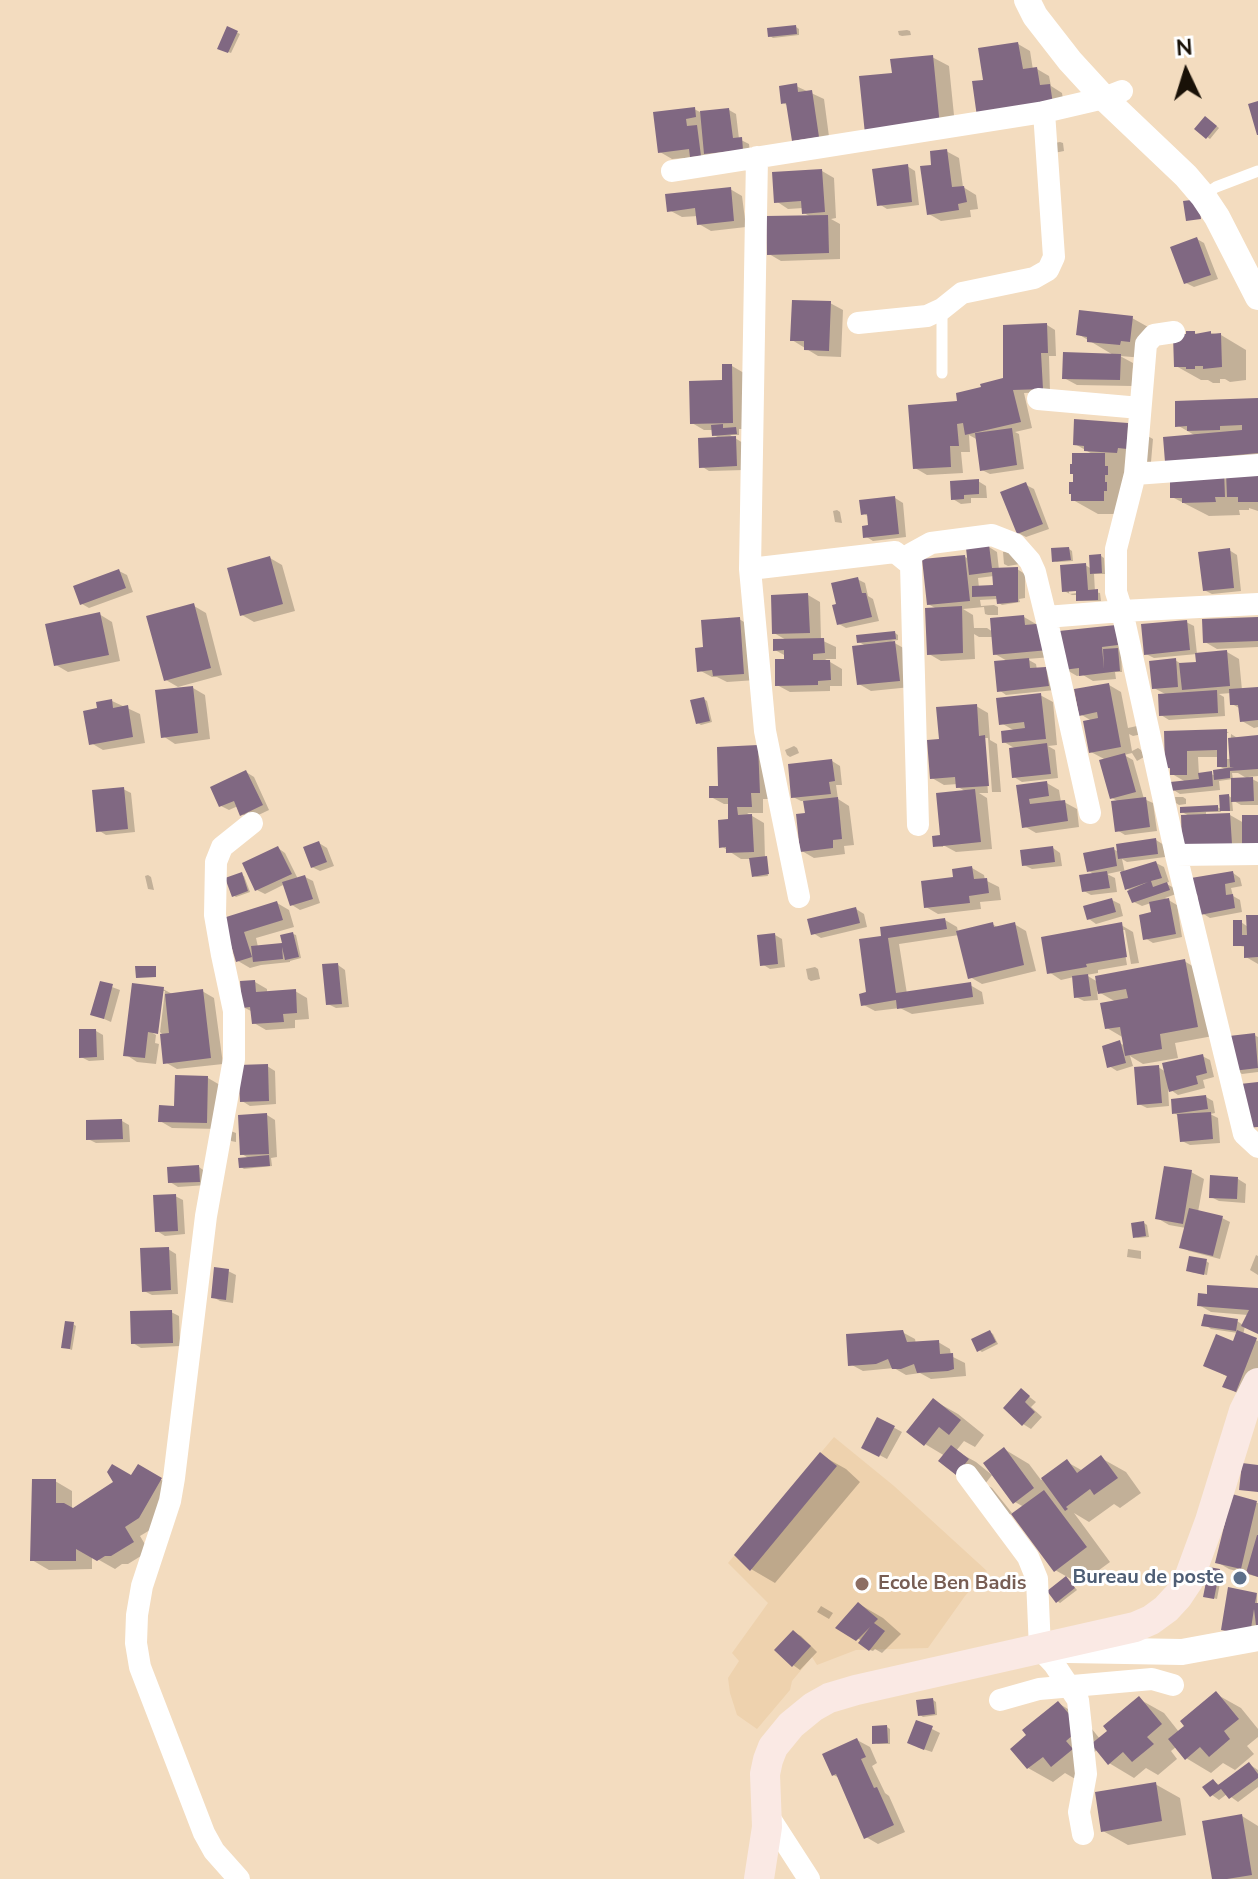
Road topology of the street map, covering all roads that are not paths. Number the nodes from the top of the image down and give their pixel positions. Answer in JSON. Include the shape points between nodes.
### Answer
{"nodes":[{"id":1,"x":1027,"y":0,"type":"edge"},
{"id":2,"x":1044,"y":0,"type":"edge"},
{"id":3,"x":1113,"y":95,"type":"junction"},
{"id":4,"x":1044,"y":112,"type":"junction"},
{"id":5,"x":757,"y":157,"type":"junction"},
{"id":6,"x":672,"y":171,"type":"dead end"},
{"id":7,"x":1258,"y":171,"type":"edge"},
{"id":8,"x":1209,"y":191,"type":"junction"},
{"id":9,"x":1258,"y":262,"type":"edge"},
{"id":10,"x":1258,"y":297,"type":"edge"},
{"id":11,"x":942,"y":309,"type":"junction"},
{"id":12,"x":858,"y":323,"type":"dead end"},
{"id":13,"x":1174,"y":332,"type":"dead end"},
{"id":14,"x":942,"y":373,"type":"dead end"},
{"id":15,"x":1038,"y":399,"type":"dead end"},
{"id":16,"x":1140,"y":408,"type":"junction"},
{"id":17,"x":1258,"y":465,"type":"edge"},
{"id":18,"x":1135,"y":474,"type":"junction"},
{"id":19,"x":911,"y":565,"type":"junction"},
{"id":20,"x":750,"y":569,"type":"junction"},
{"id":21,"x":1258,"y":604,"type":"edge"},
{"id":22,"x":1122,"y":611,"type":"junction"},
{"id":23,"x":1046,"y":617,"type":"junction"},
{"id":24,"x":1090,"y":813,"type":"dead end"},
{"id":25,"x":252,"y":823,"type":"dead end"},
{"id":26,"x":918,"y":825,"type":"dead end"},
{"id":27,"x":1258,"y":854,"type":"edge"},
{"id":28,"x":1176,"y":855,"type":"junction"},
{"id":29,"x":799,"y":897,"type":"dead end"},
{"id":30,"x":1258,"y":1147,"type":"edge"},
{"id":31,"x":1258,"y":1383,"type":"edge"},
{"id":32,"x":967,"y":1475,"type":"dead end"},
{"id":33,"x":1258,"y":1638,"type":"edge"},
{"id":34,"x":1040,"y":1649,"type":"junction"},
{"id":35,"x":1173,"y":1685,"type":"dead end"},
{"id":36,"x":1068,"y":1687,"type":"junction"},
{"id":37,"x":1000,"y":1700,"type":"dead end"},
{"id":38,"x":767,"y":1814,"type":"junction"},
{"id":39,"x":1083,"y":1834,"type":"dead end"},
{"id":40,"x":239,"y":1879,"type":"edge"},
{"id":41,"x":759,"y":1879,"type":"edge"},
{"id":42,"x":809,"y":1879,"type":"edge"}],
"edges":[{"from":1,"to":3,"type":"street","via":[[1070,61]]},
{"from":2,"to":3,"type":"street"},
{"from":3,"to":4,"type":"street"},
{"from":3,"to":8,"type":"street","via":[[1197,166]]},
{"from":4,"to":5,"type":"street"},
{"from":4,"to":11,"type":"street","via":[[1052,264],[1034,278],[962,293]]},
{"from":5,"to":6,"type":"street"},
{"from":5,"to":20,"type":"street"},
{"from":7,"to":8,"type":"lane"},
{"from":8,"to":9,"type":"street","via":[[1232,211]]},
{"from":8,"to":10,"type":"street"},
{"from":11,"to":12,"type":"street","via":[[919,318]]},
{"from":11,"to":14,"type":"lane"},
{"from":13,"to":16,"type":"street","via":[[1154,335],[1146,344]]},
{"from":15,"to":16,"type":"street"},
{"from":16,"to":18,"type":"street"},
{"from":17,"to":18,"type":"street"},
{"from":18,"to":22,"type":"street","via":[[1116,549],[1116,592]]},
{"from":19,"to":20,"type":"street","via":[[895,552]]},
{"from":19,"to":23,"type":"street","via":[[911,554],[931,543],[992,535],[1003,539],[1030,561]]},
{"from":19,"to":26,"type":"street"},
{"from":20,"to":29,"type":"street","via":[[765,731]]},
{"from":21,"to":22,"type":"street"},
{"from":22,"to":23,"type":"street"},
{"from":22,"to":28,"type":"street"},
{"from":23,"to":24,"type":"street"},
{"from":25,"to":40,"type":"street","via":[[222,847],[216,862],[215,915],[234,1011],[234,1059],[206,1216],[174,1478],[142,1586],[136,1643],[140,1667],[204,1833]]},
{"from":27,"to":28,"type":"street"},
{"from":28,"to":30,"type":"street","via":[[1244,1134]]},
{"from":31,"to":34,"type":"main road","via":[[1188,1581],[1178,1596],[1135,1627]]},
{"from":32,"to":34,"type":"street","via":[[1028,1557],[1037,1579]]},
{"from":33,"to":34,"type":"street","via":[[1182,1652]]},
{"from":34,"to":36,"type":"street"},
{"from":34,"to":38,"type":"main road","via":[[856,1690],[813,1707],[773,1747],[765,1774]]},
{"from":35,"to":36,"type":"street","via":[[1152,1679]]},
{"from":36,"to":37,"type":"street"},
{"from":36,"to":39,"type":"street","via":[[1078,1700],[1081,1721],[1086,1774],[1079,1812]]},
{"from":38,"to":41,"type":"main road"},
{"from":38,"to":42,"type":"street"}]}
